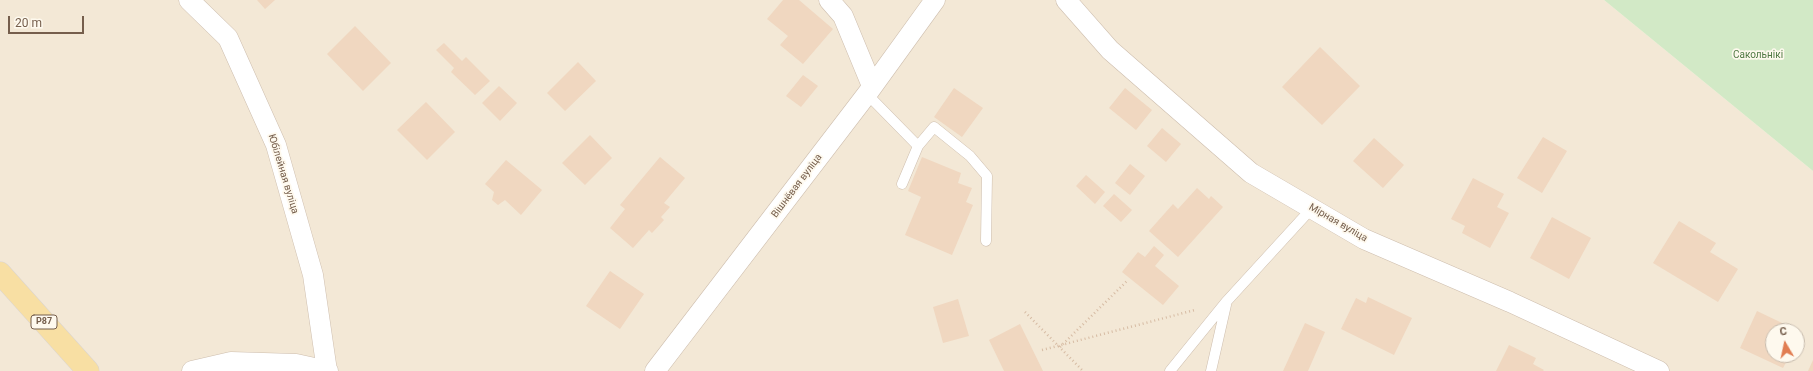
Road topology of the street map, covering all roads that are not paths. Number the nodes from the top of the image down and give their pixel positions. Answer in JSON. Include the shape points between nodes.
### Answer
{"nodes":[{"id":1,"x":189,"y":0,"type":"edge"},
{"id":2,"x":829,"y":0,"type":"edge"},
{"id":3,"x":935,"y":0,"type":"edge"},
{"id":4,"x":1066,"y":0,"type":"edge"},
{"id":5,"x":870,"y":90,"type":"junction"},
{"id":6,"x":918,"y":146,"type":"junction"},
{"id":7,"x":902,"y":184,"type":"dead end"},
{"id":8,"x":1312,"y":208,"type":"junction"},
{"id":9,"x":986,"y":241,"type":"dead end"},
{"id":10,"x":0,"y":273,"type":"edge"},
{"id":11,"x":1226,"y":302,"type":"junction"},
{"id":12,"x":88,"y":371,"type":"edge"},
{"id":13,"x":192,"y":371,"type":"edge"},
{"id":14,"x":327,"y":371,"type":"edge"},
{"id":15,"x":655,"y":371,"type":"edge"},
{"id":16,"x":1170,"y":371,"type":"edge"},
{"id":17,"x":1211,"y":371,"type":"edge"},
{"id":18,"x":1659,"y":371,"type":"edge"}],
"edges":[{"from":1,"to":14,"type":"street","name":"Юбілейная вуліца","via":[[228,38],[276,145],[313,274]]},
{"from":2,"to":5,"type":"street","via":[[843,16]]},
{"from":3,"to":5,"type":"street","name":"Вішнёвая вуліца"},
{"from":4,"to":8,"type":"street","name":"Мірная вуліца","via":[[1110,50],[1251,173]]},
{"from":5,"to":6,"type":"lane"},
{"from":5,"to":15,"type":"street","name":"Вішнёвая вуліца"},
{"from":6,"to":7,"type":"lane"},
{"from":6,"to":9,"type":"lane","via":[[934,127],[970,156],[987,176]]},
{"from":8,"to":11,"type":"lane"},
{"from":8,"to":18,"type":"street","name":"Мірная вуліца","via":[[1364,239],[1510,302]]},
{"from":10,"to":12,"type":"main road","number":"Р87"},
{"from":11,"to":16,"type":"lane"},
{"from":11,"to":17,"type":"lane"},
{"from":13,"to":14,"type":"street","via":[[230,362],[296,364]]}]}
